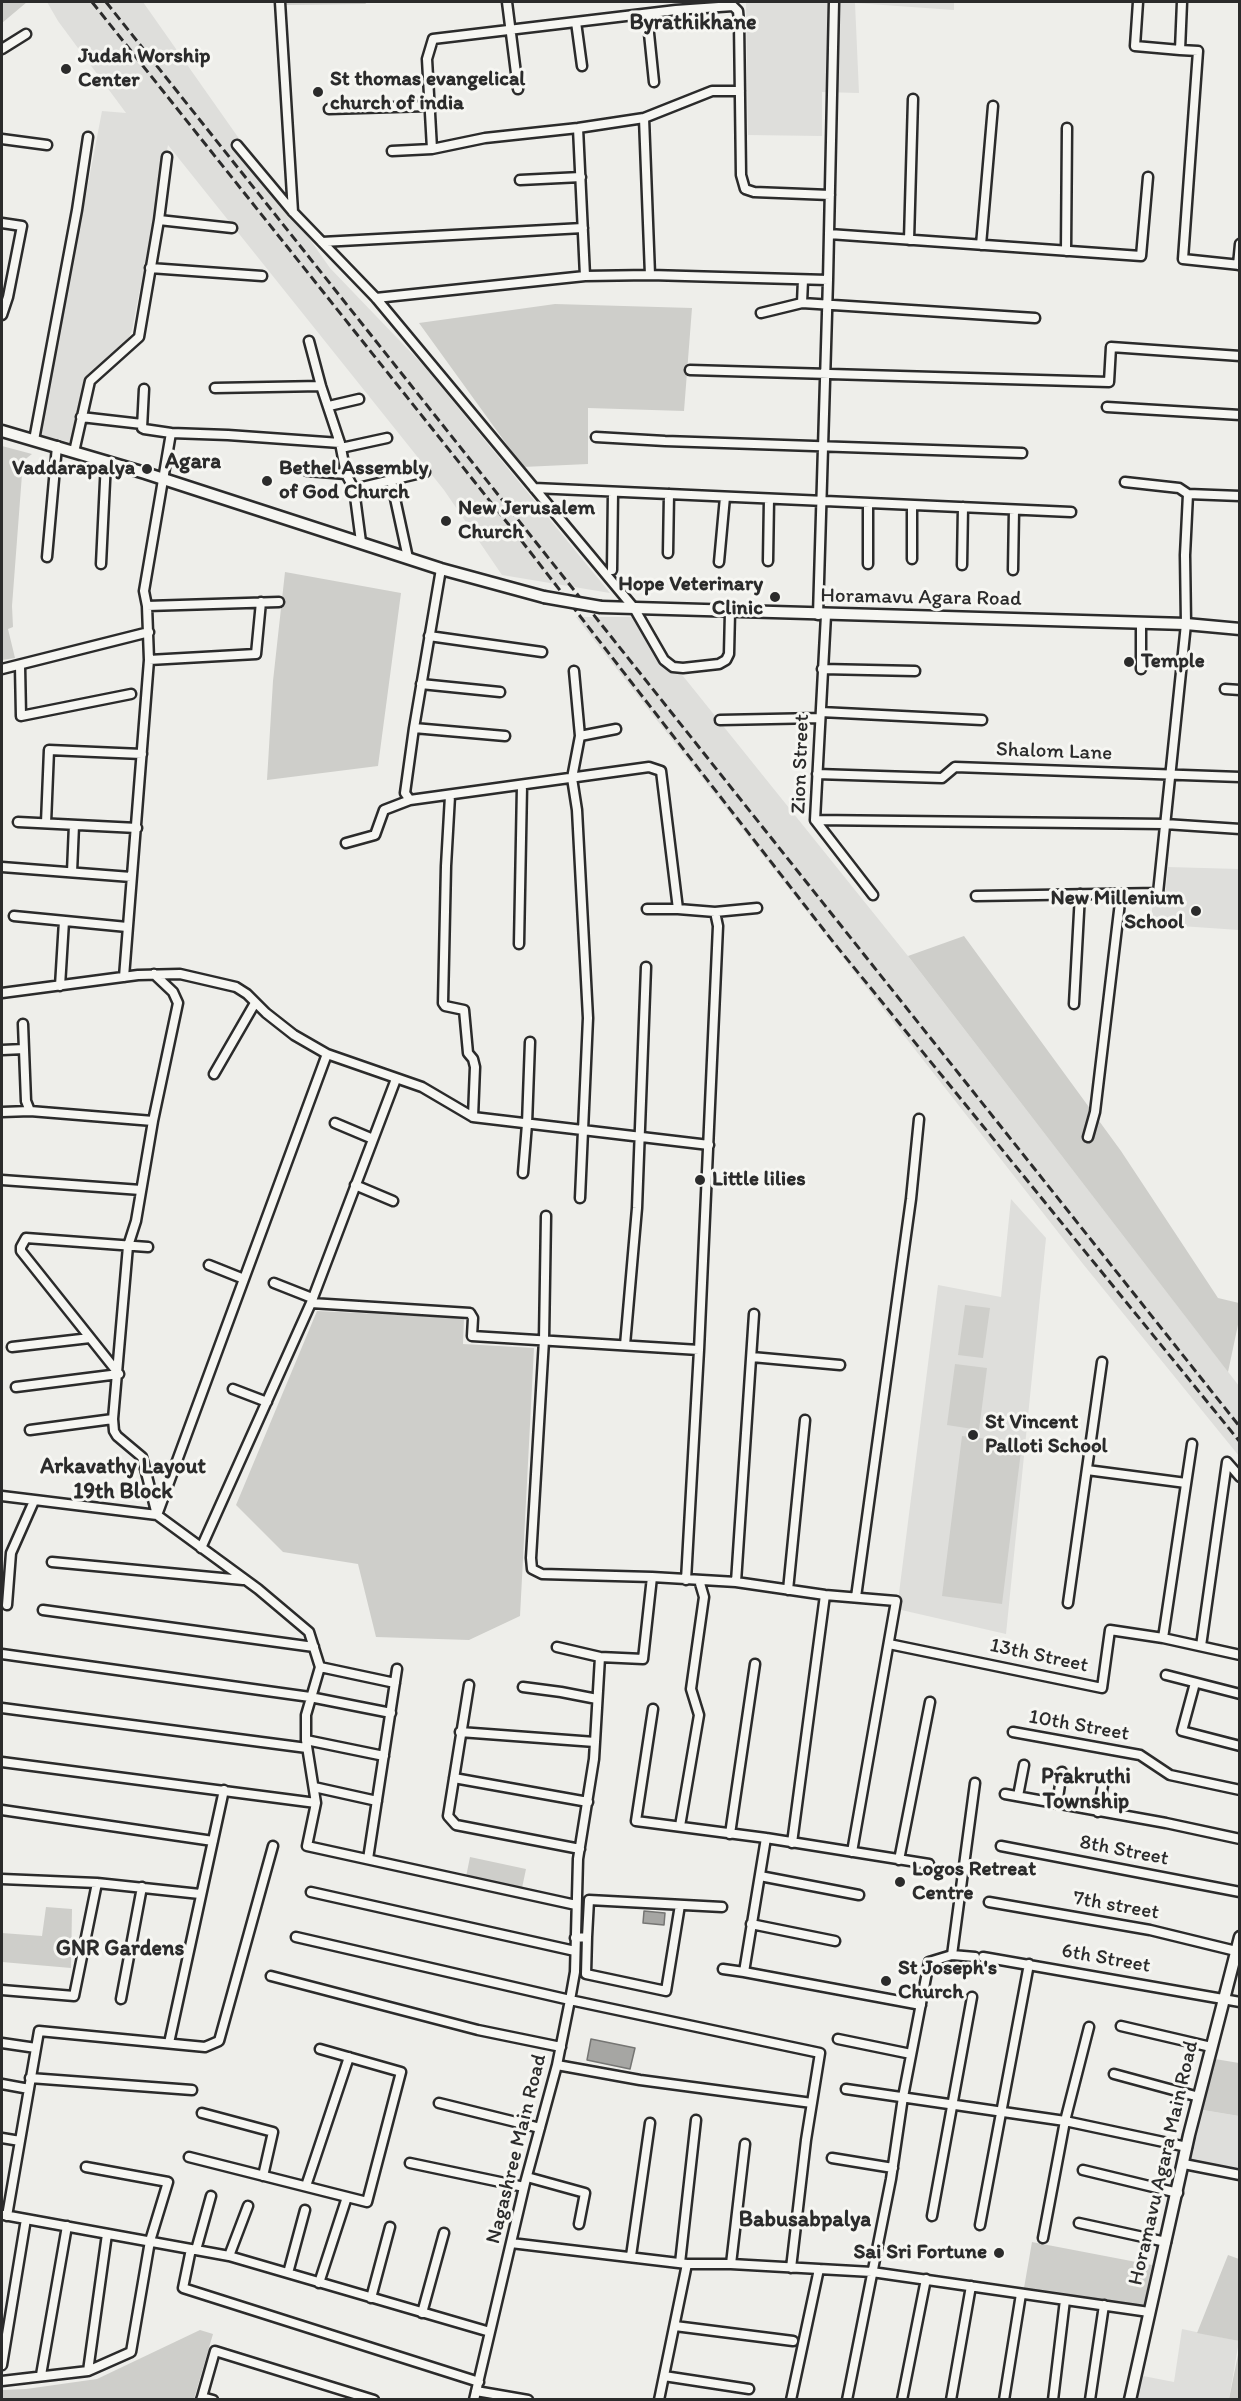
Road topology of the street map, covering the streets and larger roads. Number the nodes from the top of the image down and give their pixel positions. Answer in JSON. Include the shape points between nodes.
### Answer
{"nodes":[{"id":1,"x":280,"y":2,"type":"edge"},
{"id":2,"x":507,"y":2,"type":"edge"},
{"id":3,"x":834,"y":2,"type":"edge"},
{"id":4,"x":1138,"y":2,"type":"edge"},
{"id":5,"x":1182,"y":2,"type":"edge"},
{"id":6,"x":676,"y":6,"type":"edge"},
{"id":7,"x":646,"y":14,"type":"junction"},
{"id":8,"x":576,"y":22,"type":"junction"},
{"id":9,"x":511,"y":29,"type":"junction"},
{"id":10,"x":26,"y":34,"type":"dead end"},
{"id":11,"x":2,"y":49,"type":"edge"},
{"id":12,"x":1180,"y":50,"type":"junction"},
{"id":13,"x":582,"y":66,"type":"dead end"},
{"id":14,"x":654,"y":82,"type":"dead end"},
{"id":15,"x":518,"y":89,"type":"dead end"},
{"id":16,"x":740,"y":91,"type":"junction"},
{"id":17,"x":913,"y":99,"type":"dead end"},
{"id":18,"x":428,"y":106,"type":"junction"},
{"id":19,"x":993,"y":106,"type":"dead end"},
{"id":20,"x":330,"y":109,"type":"dead end"},
{"id":21,"x":644,"y":118,"type":"junction"},
{"id":22,"x":578,"y":128,"type":"junction"},
{"id":23,"x":1067,"y":128,"type":"dead end"},
{"id":24,"x":88,"y":137,"type":"dead end"},
{"id":25,"x":2,"y":139,"type":"edge"},
{"id":26,"x":47,"y":145,"type":"dead end"},
{"id":27,"x":237,"y":145,"type":"dead end"},
{"id":28,"x":432,"y":149,"type":"junction"},
{"id":29,"x":392,"y":151,"type":"dead end"},
{"id":30,"x":167,"y":157,"type":"dead end"},
{"id":31,"x":581,"y":177,"type":"junction"},
{"id":32,"x":1148,"y":177,"type":"dead end"},
{"id":33,"x":520,"y":180,"type":"dead end"},
{"id":34,"x":830,"y":195,"type":"junction"},
{"id":35,"x":293,"y":212,"type":"junction"},
{"id":36,"x":159,"y":220,"type":"junction"},
{"id":37,"x":2,"y":223,"type":"edge"},
{"id":38,"x":232,"y":228,"type":"dead end"},
{"id":39,"x":583,"y":228,"type":"junction"},
{"id":40,"x":830,"y":234,"type":"junction"},
{"id":41,"x":909,"y":240,"type":"junction"},
{"id":42,"x":322,"y":242,"type":"junction"},
{"id":43,"x":1239,"y":244,"type":"edge"},
{"id":44,"x":981,"y":245,"type":"junction"},
{"id":45,"x":1066,"y":251,"type":"junction"},
{"id":46,"x":1239,"y":265,"type":"edge"},
{"id":47,"x":150,"y":268,"type":"junction"},
{"id":48,"x":650,"y":275,"type":"junction"},
{"id":49,"x":261,"y":276,"type":"dead end"},
{"id":50,"x":585,"y":276,"type":"junction"},
{"id":51,"x":803,"y":280,"type":"junction"},
{"id":52,"x":828,"y":280,"type":"junction"},
{"id":53,"x":5,"y":297,"type":"edge"},
{"id":54,"x":376,"y":298,"type":"junction"},
{"id":55,"x":802,"y":303,"type":"junction"},
{"id":56,"x":828,"y":304,"type":"junction"},
{"id":57,"x":761,"y":313,"type":"dead end"},
{"id":58,"x":2,"y":315,"type":"edge"},
{"id":59,"x":1035,"y":318,"type":"dead end"},
{"id":60,"x":309,"y":341,"type":"dead end"},
{"id":61,"x":1239,"y":356,"type":"edge"},
{"id":62,"x":690,"y":370,"type":"dead end"},
{"id":63,"x":825,"y":375,"type":"junction"},
{"id":64,"x":321,"y":386,"type":"junction"},
{"id":65,"x":215,"y":388,"type":"dead end"},
{"id":66,"x":144,"y":389,"type":"dead end"},
{"id":67,"x":359,"y":399,"type":"dead end"},
{"id":68,"x":329,"y":406,"type":"junction"},
{"id":69,"x":1107,"y":407,"type":"dead end"},
{"id":70,"x":1239,"y":415,"type":"edge"},
{"id":71,"x":81,"y":417,"type":"junction"},
{"id":72,"x":142,"y":424,"type":"junction"},
{"id":73,"x":2,"y":431,"type":"edge"},
{"id":74,"x":171,"y":433,"type":"junction"},
{"id":75,"x":596,"y":437,"type":"dead end"},
{"id":76,"x":387,"y":438,"type":"dead end"},
{"id":77,"x":34,"y":440,"type":"junction"},
{"id":78,"x":57,"y":446,"type":"junction"},
{"id":79,"x":341,"y":446,"type":"junction"},
{"id":80,"x":823,"y":447,"type":"junction"},
{"id":81,"x":74,"y":452,"type":"junction"},
{"id":82,"x":1022,"y":453,"type":"dead end"},
{"id":83,"x":106,"y":461,"type":"junction"},
{"id":84,"x":307,"y":471,"type":"dead end"},
{"id":85,"x":425,"y":472,"type":"dead end"},
{"id":86,"x":346,"y":474,"type":"junction"},
{"id":87,"x":162,"y":479,"type":"junction"},
{"id":88,"x":391,"y":480,"type":"junction"},
{"id":89,"x":1125,"y":482,"type":"dead end"},
{"id":90,"x":534,"y":488,"type":"junction"},
{"id":91,"x":354,"y":489,"type":"junction"},
{"id":92,"x":613,"y":492,"type":"junction"},
{"id":93,"x":669,"y":494,"type":"junction"},
{"id":94,"x":1188,"y":494,"type":"junction"},
{"id":95,"x":1239,"y":496,"type":"edge"},
{"id":96,"x":725,"y":497,"type":"junction"},
{"id":97,"x":769,"y":499,"type":"junction"},
{"id":98,"x":821,"y":501,"type":"junction"},
{"id":99,"x":868,"y":503,"type":"junction"},
{"id":100,"x":912,"y":505,"type":"junction"},
{"id":101,"x":963,"y":507,"type":"junction"},
{"id":102,"x":1014,"y":510,"type":"junction"},
{"id":103,"x":1071,"y":512,"type":"dead end"},
{"id":104,"x":361,"y":542,"type":"junction"},
{"id":105,"x":668,"y":553,"type":"dead end"},
{"id":106,"x":47,"y":557,"type":"dead end"},
{"id":107,"x":408,"y":558,"type":"junction"},
{"id":108,"x":912,"y":559,"type":"dead end"},
{"id":109,"x":768,"y":561,"type":"dead end"},
{"id":110,"x":719,"y":562,"type":"dead end"},
{"id":111,"x":101,"y":564,"type":"dead end"},
{"id":112,"x":868,"y":564,"type":"dead end"},
{"id":113,"x":962,"y":565,"type":"dead end"},
{"id":114,"x":441,"y":569,"type":"junction"},
{"id":115,"x":612,"y":570,"type":"dead end"},
{"id":116,"x":1013,"y":570,"type":"dead end"},
{"id":117,"x":261,"y":602,"type":"junction"},
{"id":118,"x":279,"y":602,"type":"dead end"},
{"id":119,"x":147,"y":606,"type":"junction"},
{"id":120,"x":634,"y":608,"type":"junction"},
{"id":121,"x":730,"y":612,"type":"junction"},
{"id":122,"x":822,"y":615,"type":"junction"},
{"id":123,"x":1142,"y":623,"type":"junction"},
{"id":124,"x":1186,"y":624,"type":"junction"},
{"id":125,"x":1239,"y":629,"type":"edge"},
{"id":126,"x":149,"y":632,"type":"junction"},
{"id":127,"x":429,"y":636,"type":"junction"},
{"id":128,"x":542,"y":652,"type":"dead end"},
{"id":129,"x":149,"y":660,"type":"junction"},
{"id":130,"x":20,"y":666,"type":"junction"},
{"id":131,"x":2,"y":669,"type":"edge"},
{"id":132,"x":822,"y":669,"type":"junction"},
{"id":133,"x":1142,"y":669,"type":"dead end"},
{"id":134,"x":915,"y":670,"type":"dead end"},
{"id":135,"x":574,"y":671,"type":"dead end"},
{"id":136,"x":421,"y":684,"type":"junction"},
{"id":137,"x":1226,"y":689,"type":"dead end"},
{"id":138,"x":1239,"y":690,"type":"edge"},
{"id":139,"x":500,"y":692,"type":"dead end"},
{"id":140,"x":130,"y":694,"type":"dead end"},
{"id":141,"x":821,"y":715,"type":"junction"},
{"id":142,"x":720,"y":720,"type":"dead end"},
{"id":143,"x":982,"y":720,"type":"dead end"},
{"id":144,"x":414,"y":728,"type":"junction"},
{"id":145,"x":616,"y":729,"type":"dead end"},
{"id":146,"x":505,"y":736,"type":"dead end"},
{"id":147,"x":580,"y":736,"type":"junction"},
{"id":148,"x":142,"y":754,"type":"junction"},
{"id":149,"x":1169,"y":773,"type":"junction"},
{"id":150,"x":817,"y":774,"type":"junction"},
{"id":151,"x":1239,"y":777,"type":"edge"},
{"id":152,"x":572,"y":778,"type":"junction"},
{"id":153,"x":522,"y":786,"type":"junction"},
{"id":154,"x":450,"y":796,"type":"junction"},
{"id":155,"x":410,"y":801,"type":"junction"},
{"id":156,"x":815,"y":820,"type":"junction"},
{"id":157,"x":18,"y":822,"type":"dead end"},
{"id":158,"x":46,"y":824,"type":"junction"},
{"id":159,"x":1165,"y":824,"type":"junction"},
{"id":160,"x":74,"y":825,"type":"junction"},
{"id":161,"x":137,"y":828,"type":"junction"},
{"id":162,"x":1239,"y":829,"type":"edge"},
{"id":163,"x":346,"y":843,"type":"dead end"},
{"id":164,"x":2,"y":867,"type":"edge"},
{"id":165,"x":72,"y":872,"type":"junction"},
{"id":166,"x":131,"y":877,"type":"junction"},
{"id":167,"x":1080,"y":894,"type":"junction"},
{"id":168,"x":1121,"y":894,"type":"junction"},
{"id":169,"x":873,"y":895,"type":"dead end"},
{"id":170,"x":976,"y":896,"type":"dead end"},
{"id":171,"x":757,"y":908,"type":"dead end"},
{"id":172,"x":647,"y":909,"type":"dead end"},
{"id":173,"x":678,"y":909,"type":"junction"},
{"id":174,"x":714,"y":912,"type":"junction"},
{"id":175,"x":14,"y":916,"type":"dead end"},
{"id":176,"x":64,"y":921,"type":"junction"},
{"id":177,"x":127,"y":927,"type":"junction"},
{"id":178,"x":519,"y":944,"type":"dead end"},
{"id":179,"x":646,"y":967,"type":"dead end"},
{"id":180,"x":154,"y":974,"type":"junction"},
{"id":181,"x":124,"y":977,"type":"junction"},
{"id":182,"x":60,"y":986,"type":"junction"},
{"id":183,"x":2,"y":993,"type":"edge"},
{"id":184,"x":255,"y":1003,"type":"junction"},
{"id":185,"x":1074,"y":1004,"type":"dead end"},
{"id":186,"x":23,"y":1024,"type":"dead end"},
{"id":187,"x":530,"y":1042,"type":"dead end"},
{"id":188,"x":24,"y":1049,"type":"junction"},
{"id":189,"x":2,"y":1050,"type":"edge"},
{"id":190,"x":327,"y":1054,"type":"junction"},
{"id":191,"x":214,"y":1074,"type":"dead end"},
{"id":192,"x":396,"y":1079,"type":"junction"},
{"id":193,"x":30,"y":1111,"type":"junction"},
{"id":194,"x":2,"y":1112,"type":"edge"},
{"id":195,"x":473,"y":1117,"type":"junction"},
{"id":196,"x":919,"y":1119,"type":"dead end"},
{"id":197,"x":153,"y":1121,"type":"junction"},
{"id":198,"x":335,"y":1123,"type":"dead end"},
{"id":199,"x":527,"y":1124,"type":"junction"},
{"id":200,"x":582,"y":1131,"type":"junction"},
{"id":201,"x":640,"y":1137,"type":"junction"},
{"id":202,"x":1088,"y":1137,"type":"dead end"},
{"id":203,"x":373,"y":1139,"type":"junction"},
{"id":204,"x":709,"y":1145,"type":"junction"},
{"id":205,"x":523,"y":1173,"type":"dead end"},
{"id":206,"x":2,"y":1180,"type":"edge"},
{"id":207,"x":355,"y":1185,"type":"junction"},
{"id":208,"x":141,"y":1190,"type":"junction"},
{"id":209,"x":580,"y":1198,"type":"dead end"},
{"id":210,"x":393,"y":1200,"type":"dead end"},
{"id":211,"x":546,"y":1216,"type":"dead end"},
{"id":212,"x":128,"y":1246,"type":"junction"},
{"id":213,"x":148,"y":1247,"type":"dead end"},
{"id":214,"x":208,"y":1265,"type":"dead end"},
{"id":215,"x":244,"y":1279,"type":"junction"},
{"id":216,"x":274,"y":1283,"type":"dead end"},
{"id":217,"x":311,"y":1301,"type":"junction"},
{"id":218,"x":754,"y":1314,"type":"dead end"},
{"id":219,"x":90,"y":1338,"type":"junction"},
{"id":220,"x":544,"y":1340,"type":"junction"},
{"id":221,"x":625,"y":1345,"type":"junction"},
{"id":222,"x":12,"y":1347,"type":"dead end"},
{"id":223,"x":699,"y":1350,"type":"junction"},
{"id":224,"x":752,"y":1357,"type":"junction"},
{"id":225,"x":1102,"y":1362,"type":"dead end"},
{"id":226,"x":840,"y":1365,"type":"dead end"},
{"id":227,"x":119,"y":1374,"type":"junction"},
{"id":228,"x":16,"y":1387,"type":"dead end"},
{"id":229,"x":233,"y":1389,"type":"dead end"},
{"id":230,"x":267,"y":1402,"type":"junction"},
{"id":231,"x":113,"y":1419,"type":"junction"},
{"id":232,"x":805,"y":1420,"type":"dead end"},
{"id":233,"x":30,"y":1430,"type":"dead end"},
{"id":234,"x":1192,"y":1444,"type":"dead end"},
{"id":235,"x":1087,"y":1470,"type":"junction"},
{"id":236,"x":1239,"y":1477,"type":"edge"},
{"id":237,"x":1186,"y":1483,"type":"junction"},
{"id":238,"x":2,"y":1496,"type":"edge"},
{"id":239,"x":34,"y":1501,"type":"junction"},
{"id":240,"x":157,"y":1515,"type":"junction"},
{"id":241,"x":201,"y":1548,"type":"junction"},
{"id":242,"x":52,"y":1562,"type":"dead end"},
{"id":243,"x":652,"y":1577,"type":"junction"},
{"id":244,"x":243,"y":1580,"type":"junction"},
{"id":245,"x":686,"y":1580,"type":"junction"},
{"id":246,"x":699,"y":1580,"type":"junction"},
{"id":247,"x":736,"y":1582,"type":"junction"},
{"id":248,"x":788,"y":1590,"type":"junction"},
{"id":249,"x":825,"y":1595,"type":"junction"},
{"id":250,"x":856,"y":1598,"type":"junction"},
{"id":251,"x":1068,"y":1604,"type":"dead end"},
{"id":252,"x":7,"y":1605,"type":"dead end"},
{"id":253,"x":43,"y":1610,"type":"dead end"},
{"id":254,"x":1163,"y":1638,"type":"junction"},
{"id":255,"x":889,"y":1644,"type":"junction"},
{"id":256,"x":1201,"y":1646,"type":"junction"},
{"id":257,"x":314,"y":1647,"type":"junction"},
{"id":258,"x":557,"y":1647,"type":"dead end"},
{"id":259,"x":2,"y":1654,"type":"edge"},
{"id":260,"x":1239,"y":1655,"type":"edge"},
{"id":261,"x":600,"y":1657,"type":"junction"},
{"id":262,"x":755,"y":1664,"type":"dead end"},
{"id":263,"x":320,"y":1667,"type":"junction"},
{"id":264,"x":398,"y":1669,"type":"dead end"},
{"id":265,"x":1166,"y":1675,"type":"dead end"},
{"id":266,"x":395,"y":1683,"type":"junction"},
{"id":267,"x":1195,"y":1683,"type":"junction"},
{"id":268,"x":469,"y":1685,"type":"dead end"},
{"id":269,"x":523,"y":1687,"type":"dead end"},
{"id":270,"x":1239,"y":1694,"type":"edge"},
{"id":271,"x":310,"y":1697,"type":"junction"},
{"id":272,"x":597,"y":1699,"type":"junction"},
{"id":273,"x":930,"y":1702,"type":"dead end"},
{"id":274,"x":2,"y":1708,"type":"edge"},
{"id":275,"x":653,"y":1709,"type":"dead end"},
{"id":276,"x":391,"y":1713,"type":"junction"},
{"id":277,"x":460,"y":1732,"type":"junction"},
{"id":278,"x":1013,"y":1732,"type":"dead end"},
{"id":279,"x":595,"y":1742,"type":"junction"},
{"id":280,"x":307,"y":1744,"type":"junction"},
{"id":281,"x":1239,"y":1746,"type":"edge"},
{"id":282,"x":384,"y":1756,"type":"junction"},
{"id":283,"x":2,"y":1762,"type":"edge"},
{"id":284,"x":1024,"y":1765,"type":"dead end"},
{"id":285,"x":1062,"y":1772,"type":"dead end"},
{"id":286,"x":454,"y":1778,"type":"junction"},
{"id":287,"x":1104,"y":1780,"type":"dead end"},
{"id":288,"x":975,"y":1783,"type":"dead end"},
{"id":289,"x":314,"y":1787,"type":"junction"},
{"id":290,"x":224,"y":1790,"type":"junction"},
{"id":291,"x":1239,"y":1790,"type":"edge"},
{"id":292,"x":1005,"y":1794,"type":"dead end"},
{"id":293,"x":1018,"y":1796,"type":"junction"},
{"id":294,"x":377,"y":1801,"type":"junction"},
{"id":295,"x":588,"y":1802,"type":"junction"},
{"id":296,"x":316,"y":1803,"type":"junction"},
{"id":297,"x":1057,"y":1804,"type":"junction"},
{"id":298,"x":2,"y":1810,"type":"edge"},
{"id":299,"x":1098,"y":1812,"type":"junction"},
{"id":300,"x":680,"y":1826,"type":"junction"},
{"id":301,"x":730,"y":1834,"type":"junction"},
{"id":302,"x":766,"y":1838,"type":"junction"},
{"id":303,"x":1239,"y":1839,"type":"edge"},
{"id":304,"x":213,"y":1841,"type":"junction"},
{"id":305,"x":792,"y":1843,"type":"junction"},
{"id":306,"x":1001,"y":1845,"type":"dead end"},
{"id":307,"x":273,"y":1846,"type":"dead end"},
{"id":308,"x":580,"y":1849,"type":"junction"},
{"id":309,"x":852,"y":1852,"type":"junction"},
{"id":310,"x":368,"y":1859,"type":"junction"},
{"id":311,"x":899,"y":1860,"type":"junction"},
{"id":312,"x":929,"y":1864,"type":"dead end"},
{"id":313,"x":760,"y":1876,"type":"junction"},
{"id":314,"x":2,"y":1879,"type":"edge"},
{"id":315,"x":97,"y":1883,"type":"junction"},
{"id":316,"x":142,"y":1887,"type":"junction"},
{"id":317,"x":311,"y":1892,"type":"dead end"},
{"id":318,"x":1239,"y":1892,"type":"edge"},
{"id":319,"x":200,"y":1894,"type":"junction"},
{"id":320,"x":859,"y":1895,"type":"dead end"},
{"id":321,"x":989,"y":1902,"type":"dead end"},
{"id":322,"x":576,"y":1905,"type":"junction"},
{"id":323,"x":680,"y":1905,"type":"junction"},
{"id":324,"x":722,"y":1907,"type":"dead end"},
{"id":325,"x":751,"y":1924,"type":"junction"},
{"id":326,"x":296,"y":1937,"type":"dead end"},
{"id":327,"x":587,"y":1937,"type":"junction"},
{"id":328,"x":1239,"y":1937,"type":"edge"},
{"id":329,"x":575,"y":1938,"type":"junction"},
{"id":330,"x":835,"y":1941,"type":"dead end"},
{"id":331,"x":575,"y":1951,"type":"junction"},
{"id":332,"x":1236,"y":1951,"type":"junction"},
{"id":333,"x":952,"y":1955,"type":"junction"},
{"id":334,"x":1029,"y":1964,"type":"junction"},
{"id":335,"x":723,"y":1968,"type":"dead end"},
{"id":336,"x":744,"y":1972,"type":"junction"},
{"id":337,"x":271,"y":1976,"type":"dead end"},
{"id":338,"x":2,"y":1990,"type":"edge"},
{"id":339,"x":972,"y":1997,"type":"dead end"},
{"id":340,"x":1223,"y":1998,"type":"junction"},
{"id":341,"x":121,"y":1999,"type":"dead end"},
{"id":342,"x":570,"y":2000,"type":"junction"},
{"id":343,"x":1239,"y":2002,"type":"edge"},
{"id":344,"x":921,"y":2005,"type":"junction"},
{"id":345,"x":1121,"y":2026,"type":"dead end"},
{"id":346,"x":1089,"y":2027,"type":"dead end"},
{"id":347,"x":838,"y":2039,"type":"dead end"},
{"id":348,"x":2,"y":2043,"type":"edge"},
{"id":349,"x":170,"y":2043,"type":"junction"},
{"id":350,"x":561,"y":2047,"type":"junction"},
{"id":351,"x":1211,"y":2047,"type":"junction"},
{"id":352,"x":36,"y":2048,"type":"junction"},
{"id":353,"x":320,"y":2049,"type":"dead end"},
{"id":354,"x":911,"y":2054,"type":"junction"},
{"id":355,"x":349,"y":2057,"type":"junction"},
{"id":356,"x":558,"y":2065,"type":"junction"},
{"id":357,"x":1114,"y":2074,"type":"dead end"},
{"id":358,"x":30,"y":2078,"type":"junction"},
{"id":359,"x":2,"y":2085,"type":"edge"},
{"id":360,"x":29,"y":2089,"type":"junction"},
{"id":361,"x":846,"y":2089,"type":"dead end"},
{"id":362,"x":192,"y":2090,"type":"dead end"},
{"id":363,"x":903,"y":2097,"type":"junction"},
{"id":364,"x":1199,"y":2097,"type":"junction"},
{"id":365,"x":439,"y":2103,"type":"dead end"},
{"id":366,"x":812,"y":2103,"type":"junction"},
{"id":367,"x":951,"y":2104,"type":"junction"},
{"id":368,"x":1002,"y":2111,"type":"junction"},
{"id":369,"x":202,"y":2113,"type":"dead end"},
{"id":370,"x":696,"y":2120,"type":"dead end"},
{"id":371,"x":1065,"y":2121,"type":"junction"},
{"id":372,"x":650,"y":2123,"type":"dead end"},
{"id":373,"x":540,"y":2128,"type":"junction"},
{"id":374,"x":2,"y":2138,"type":"edge"},
{"id":375,"x":20,"y":2141,"type":"junction"},
{"id":376,"x":745,"y":2144,"type":"dead end"},
{"id":377,"x":1187,"y":2146,"type":"junction"},
{"id":378,"x":189,"y":2157,"type":"dead end"},
{"id":379,"x":832,"y":2158,"type":"dead end"},
{"id":380,"x":410,"y":2163,"type":"dead end"},
{"id":381,"x":1184,"y":2164,"type":"junction"},
{"id":382,"x":86,"y":2167,"type":"dead end"},
{"id":383,"x":892,"y":2168,"type":"junction"},
{"id":384,"x":1083,"y":2170,"type":"dead end"},
{"id":385,"x":263,"y":2175,"type":"junction"},
{"id":386,"x":1239,"y":2175,"type":"edge"},
{"id":387,"x":527,"y":2177,"type":"junction"},
{"id":388,"x":2,"y":2181,"type":"edge"},
{"id":389,"x":12,"y":2183,"type":"junction"},
{"id":390,"x":306,"y":2186,"type":"junction"},
{"id":391,"x":524,"y":2187,"type":"junction"},
{"id":392,"x":1178,"y":2193,"type":"junction"},
{"id":393,"x":211,"y":2196,"type":"dead end"},
{"id":394,"x":347,"y":2197,"type":"junction"},
{"id":395,"x":248,"y":2206,"type":"dead end"},
{"id":396,"x":305,"y":2210,"type":"dead end"},
{"id":397,"x":4,"y":2215,"type":"edge"},
{"id":398,"x":932,"y":2216,"type":"dead end"},
{"id":399,"x":26,"y":2219,"type":"junction"},
{"id":400,"x":1079,"y":2223,"type":"dead end"},
{"id":401,"x":579,"y":2224,"type":"dead end"},
{"id":402,"x":980,"y":2225,"type":"dead end"},
{"id":403,"x":67,"y":2226,"type":"junction"},
{"id":404,"x":390,"y":2227,"type":"dead end"},
{"id":405,"x":444,"y":2233,"type":"dead end"},
{"id":406,"x":107,"y":2234,"type":"junction"},
{"id":407,"x":1043,"y":2238,"type":"dead end"},
{"id":408,"x":150,"y":2241,"type":"junction"},
{"id":409,"x":1166,"y":2242,"type":"junction"},
{"id":410,"x":511,"y":2243,"type":"junction"},
{"id":411,"x":193,"y":2250,"type":"junction"},
{"id":412,"x":229,"y":2256,"type":"junction"},
{"id":413,"x":631,"y":2256,"type":"junction"},
{"id":414,"x":684,"y":2264,"type":"junction"},
{"id":415,"x":731,"y":2264,"type":"junction"},
{"id":416,"x":790,"y":2268,"type":"junction"},
{"id":417,"x":819,"y":2269,"type":"junction"},
{"id":418,"x":872,"y":2272,"type":"junction"},
{"id":419,"x":288,"y":2273,"type":"junction"},
{"id":420,"x":926,"y":2279,"type":"junction"},
{"id":421,"x":319,"y":2283,"type":"junction"},
{"id":422,"x":971,"y":2286,"type":"junction"},
{"id":423,"x":1021,"y":2294,"type":"junction"},
{"id":424,"x":371,"y":2298,"type":"junction"},
{"id":425,"x":1065,"y":2300,"type":"junction"},
{"id":426,"x":1104,"y":2305,"type":"junction"},
{"id":427,"x":1149,"y":2312,"type":"junction"},
{"id":428,"x":422,"y":2313,"type":"junction"},
{"id":429,"x":675,"y":2326,"type":"junction"},
{"id":430,"x":490,"y":2332,"type":"junction"},
{"id":431,"x":793,"y":2342,"type":"dead end"},
{"id":432,"x":2,"y":2365,"type":"edge"},
{"id":433,"x":88,"y":2371,"type":"junction"},
{"id":434,"x":41,"y":2375,"type":"junction"},
{"id":435,"x":664,"y":2376,"type":"junction"},
{"id":436,"x":2,"y":2381,"type":"edge"},
{"id":437,"x":749,"y":2389,"type":"dead end"},
{"id":438,"x":476,"y":2391,"type":"edge"},
{"id":439,"x":202,"y":2398,"type":"edge"},
{"id":440,"x":213,"y":2400,"type":"edge"},
{"id":441,"x":374,"y":2400,"type":"edge"},
{"id":442,"x":528,"y":2400,"type":"edge"},
{"id":443,"x":659,"y":2400,"type":"edge"},
{"id":444,"x":791,"y":2400,"type":"edge"},
{"id":445,"x":847,"y":2400,"type":"edge"},
{"id":446,"x":902,"y":2400,"type":"edge"},
{"id":447,"x":951,"y":2400,"type":"edge"},
{"id":448,"x":1004,"y":2400,"type":"edge"},
{"id":449,"x":1053,"y":2400,"type":"edge"},
{"id":450,"x":1090,"y":2400,"type":"edge"},
{"id":451,"x":1130,"y":2400,"type":"edge"}],
"edges":[{"from":1,"to":35,"type":"street"},
{"from":2,"to":9,"type":"street"},
{"from":3,"to":34,"type":"street","name":"Zion Street"},
{"from":4,"to":12,"type":"street","via":[[1135,46]]},
{"from":5,"to":12,"type":"street"},
{"from":6,"to":7,"type":"street"},
{"from":6,"to":16,"type":"street","via":[[737,8]]},
{"from":7,"to":8,"type":"street"},
{"from":7,"to":14,"type":"street"},
{"from":8,"to":9,"type":"street"},
{"from":8,"to":13,"type":"street"},
{"from":9,"to":15,"type":"street"},
{"from":9,"to":18,"type":"street","via":[[433,39],[427,59]]},
{"from":10,"to":11,"type":"street"},
{"from":12,"to":46,"type":"street","via":[[1198,51],[1183,259]]},
{"from":16,"to":21,"type":"street","via":[[712,92]]},
{"from":16,"to":34,"type":"street","via":[[741,175],[745,189]]},
{"from":17,"to":41,"type":"street"},
{"from":18,"to":20,"type":"street"},
{"from":18,"to":28,"type":"street"},
{"from":19,"to":44,"type":"street"},
{"from":21,"to":22,"type":"street"},
{"from":21,"to":48,"type":"street"},
{"from":22,"to":28,"type":"street","via":[[484,138]]},
{"from":22,"to":31,"type":"street"},
{"from":23,"to":45,"type":"street"},
{"from":24,"to":77,"type":"street"},
{"from":25,"to":26,"type":"street"},
{"from":27,"to":35,"type":"street"},
{"from":28,"to":29,"type":"street"},
{"from":30,"to":36,"type":"street"},
{"from":31,"to":33,"type":"street"},
{"from":31,"to":39,"type":"street"},
{"from":32,"to":45,"type":"street","via":[[1141,256]]},
{"from":34,"to":40,"type":"street","name":"Zion Street"},
{"from":35,"to":42,"type":"street"},
{"from":36,"to":38,"type":"street"},
{"from":36,"to":47,"type":"street"},
{"from":37,"to":53,"type":"street","via":[[22,226]]},
{"from":39,"to":42,"type":"street"},
{"from":39,"to":50,"type":"street"},
{"from":40,"to":41,"type":"street"},
{"from":40,"to":52,"type":"street","name":"Zion Street"},
{"from":41,"to":44,"type":"street"},
{"from":42,"to":54,"type":"street"},
{"from":43,"to":46,"type":"street"},
{"from":44,"to":45,"type":"street"},
{"from":47,"to":49,"type":"street"},
{"from":47,"to":71,"type":"street","via":[[139,337],[90,381]]},
{"from":48,"to":50,"type":"street"},
{"from":48,"to":51,"type":"street"},
{"from":50,"to":54,"type":"street"},
{"from":51,"to":52,"type":"street"},
{"from":51,"to":55,"type":"street"},
{"from":52,"to":56,"type":"street","name":"Zion Street"},
{"from":53,"to":58,"type":"street"},
{"from":54,"to":90,"type":"street"},
{"from":55,"to":56,"type":"street"},
{"from":55,"to":57,"type":"street"},
{"from":56,"to":59,"type":"street"},
{"from":56,"to":63,"type":"street","name":"Zion Street"},
{"from":60,"to":64,"type":"street"},
{"from":61,"to":63,"type":"street","via":[[1111,347],[1109,382]]},
{"from":62,"to":63,"type":"street"},
{"from":63,"to":80,"type":"street","name":"Zion Street"},
{"from":64,"to":65,"type":"street"},
{"from":64,"to":68,"type":"street"},
{"from":66,"to":72,"type":"street"},
{"from":67,"to":68,"type":"street"},
{"from":68,"to":79,"type":"street"},
{"from":69,"to":70,"type":"street"},
{"from":71,"to":72,"type":"street"},
{"from":71,"to":81,"type":"street"},
{"from":72,"to":74,"type":"street","via":[[144,429]]},
{"from":73,"to":77,"type":"street"},
{"from":74,"to":79,"type":"street"},
{"from":74,"to":87,"type":"street"},
{"from":75,"to":80,"type":"street"},
{"from":76,"to":79,"type":"street"},
{"from":77,"to":78,"type":"street"},
{"from":78,"to":81,"type":"street"},
{"from":78,"to":106,"type":"street"},
{"from":79,"to":86,"type":"street"},
{"from":80,"to":82,"type":"street"},
{"from":80,"to":98,"type":"street","name":"Zion Street"},
{"from":81,"to":83,"type":"street"},
{"from":83,"to":87,"type":"street"},
{"from":83,"to":111,"type":"street"},
{"from":84,"to":86,"type":"street"},
{"from":85,"to":88,"type":"street"},
{"from":86,"to":91,"type":"street"},
{"from":87,"to":104,"type":"street"},
{"from":87,"to":119,"type":"street","via":[[144,591]]},
{"from":88,"to":91,"type":"street"},
{"from":88,"to":107,"type":"street"},
{"from":89,"to":94,"type":"street","via":[[1179,488]]},
{"from":90,"to":92,"type":"street"},
{"from":90,"to":120,"type":"street"},
{"from":91,"to":104,"type":"street"},
{"from":92,"to":93,"type":"street"},
{"from":92,"to":115,"type":"street"},
{"from":93,"to":96,"type":"street"},
{"from":93,"to":105,"type":"street"},
{"from":94,"to":95,"type":"street"},
{"from":94,"to":124,"type":"street"},
{"from":96,"to":97,"type":"street"},
{"from":96,"to":110,"type":"street"},
{"from":97,"to":98,"type":"street"},
{"from":97,"to":109,"type":"street"},
{"from":98,"to":99,"type":"street"},
{"from":98,"to":122,"type":"street","name":"Zion Street"},
{"from":99,"to":100,"type":"street"},
{"from":99,"to":112,"type":"street"},
{"from":100,"to":101,"type":"street"},
{"from":100,"to":108,"type":"street"},
{"from":101,"to":102,"type":"street"},
{"from":101,"to":113,"type":"street"},
{"from":102,"to":103,"type":"street"},
{"from":102,"to":116,"type":"street"},
{"from":104,"to":107,"type":"street"},
{"from":107,"to":114,"type":"street"},
{"from":114,"to":120,"type":"street","name":"Horamavu Agara Road","bridge":true,"via":[[544,597],[601,607]]},
{"from":114,"to":127,"type":"street"},
{"from":117,"to":118,"type":"street"},
{"from":117,"to":119,"type":"street"},
{"from":117,"to":129,"type":"street","via":[[256,654]]},
{"from":119,"to":126,"type":"street"},
{"from":120,"to":121,"type":"street","name":"Horamavu Agara Road"},
{"from":120,"to":121,"type":"street","via":[[664,660],[683,668],[726,660]]},
{"from":121,"to":122,"type":"street","name":"Horamavu Agara Road"},
{"from":122,"to":123,"type":"street","name":"Horamavu Agara Road"},
{"from":122,"to":132,"type":"street","name":"Zion Street"},
{"from":123,"to":124,"type":"street","name":"Horamavu Agara Road"},
{"from":123,"to":133,"type":"street"},
{"from":124,"to":125,"type":"street","name":"Horamavu Agara Road"},
{"from":124,"to":149,"type":"street"},
{"from":126,"to":129,"type":"street"},
{"from":126,"to":130,"type":"street"},
{"from":127,"to":128,"type":"street"},
{"from":127,"to":136,"type":"street"},
{"from":129,"to":148,"type":"street"},
{"from":130,"to":131,"type":"street"},
{"from":130,"to":140,"type":"street","via":[[21,716]]},
{"from":132,"to":134,"type":"street"},
{"from":132,"to":141,"type":"street","name":"Zion Street"},
{"from":135,"to":147,"type":"street"},
{"from":136,"to":139,"type":"street"},
{"from":136,"to":144,"type":"street"},
{"from":137,"to":138,"type":"street"},
{"from":141,"to":142,"type":"street"},
{"from":141,"to":143,"type":"street"},
{"from":141,"to":150,"type":"street","name":"Zion Street"},
{"from":144,"to":146,"type":"street"},
{"from":144,"to":155,"type":"street","via":[[405,793]]},
{"from":145,"to":147,"type":"street"},
{"from":147,"to":152,"type":"street"},
{"from":148,"to":158,"type":"street","via":[[49,750]]},
{"from":148,"to":161,"type":"street"},
{"from":149,"to":150,"type":"street","name":"Shalom Lane","via":[[955,767],[942,778]]},
{"from":149,"to":151,"type":"street","name":"Shalom Lane"},
{"from":149,"to":159,"type":"street"},
{"from":150,"to":156,"type":"street","name":"Zion Street"},
{"from":152,"to":153,"type":"street"},
{"from":152,"to":173,"type":"street","via":[[649,767],[661,771]]},
{"from":152,"to":200,"type":"street","via":[[588,1018]]},
{"from":153,"to":154,"type":"street"},
{"from":153,"to":178,"type":"street"},
{"from":154,"to":155,"type":"street"},
{"from":154,"to":195,"type":"street","via":[[443,1003],[464,1010],[468,1053],[475,1067]]},
{"from":155,"to":163,"type":"street","via":[[384,810],[375,835]]},
{"from":156,"to":159,"type":"street"},
{"from":156,"to":169,"type":"street","name":"Zion Street"},
{"from":157,"to":158,"type":"street"},
{"from":158,"to":160,"type":"street"},
{"from":159,"to":162,"type":"street"},
{"from":159,"to":168,"type":"street","via":[[1158,893]]},
{"from":160,"to":161,"type":"street"},
{"from":160,"to":165,"type":"street"},
{"from":161,"to":166,"type":"street"},
{"from":164,"to":165,"type":"street"},
{"from":165,"to":166,"type":"street"},
{"from":166,"to":177,"type":"street"},
{"from":167,"to":168,"type":"street"},
{"from":167,"to":170,"type":"street"},
{"from":167,"to":185,"type":"street"},
{"from":168,"to":202,"type":"street","via":[[1095,1112]]},
{"from":171,"to":174,"type":"street"},
{"from":172,"to":173,"type":"street"},
{"from":173,"to":174,"type":"street"},
{"from":174,"to":204,"type":"street","via":[[718,926]]},
{"from":175,"to":176,"type":"street"},
{"from":176,"to":177,"type":"street"},
{"from":176,"to":182,"type":"street"},
{"from":177,"to":181,"type":"street"},
{"from":179,"to":201,"type":"street"},
{"from":180,"to":181,"type":"street"},
{"from":180,"to":184,"type":"street","via":[[180,974],[236,987]]},
{"from":180,"to":197,"type":"street","via":[[173,992],[178,1003]]},
{"from":181,"to":182,"type":"street"},
{"from":182,"to":183,"type":"street"},
{"from":184,"to":190,"type":"street","via":[[294,1035]]},
{"from":184,"to":191,"type":"street"},
{"from":186,"to":188,"type":"street"},
{"from":187,"to":199,"type":"street"},
{"from":188,"to":189,"type":"street"},
{"from":188,"to":193,"type":"street","via":[[26,1101]]},
{"from":190,"to":192,"type":"street"},
{"from":190,"to":215,"type":"street"},
{"from":192,"to":195,"type":"street","via":[[422,1087]]},
{"from":192,"to":203,"type":"street"},
{"from":193,"to":194,"type":"street"},
{"from":193,"to":197,"type":"street"},
{"from":195,"to":199,"type":"street"},
{"from":196,"to":250,"type":"street"},
{"from":197,"to":208,"type":"street"},
{"from":198,"to":203,"type":"street"},
{"from":199,"to":200,"type":"street"},
{"from":199,"to":205,"type":"street"},
{"from":200,"to":201,"type":"street"},
{"from":200,"to":209,"type":"street"},
{"from":201,"to":204,"type":"street"},
{"from":201,"to":221,"type":"street"},
{"from":203,"to":207,"type":"street"},
{"from":204,"to":223,"type":"street"},
{"from":206,"to":208,"type":"street"},
{"from":207,"to":210,"type":"street"},
{"from":207,"to":217,"type":"street"},
{"from":208,"to":212,"type":"street"},
{"from":211,"to":220,"type":"street"},
{"from":212,"to":213,"type":"street"},
{"from":212,"to":219,"type":"street","via":[[27,1238],[22,1243],[21,1251]]},
{"from":212,"to":227,"type":"street"},
{"from":214,"to":215,"type":"street"},
{"from":215,"to":240,"type":"street"},
{"from":216,"to":217,"type":"street"},
{"from":217,"to":220,"type":"street","via":[[470,1313],[472,1336]]},
{"from":217,"to":230,"type":"street"},
{"from":218,"to":224,"type":"street"},
{"from":219,"to":222,"type":"street"},
{"from":219,"to":227,"type":"street"},
{"from":220,"to":221,"type":"street"},
{"from":220,"to":243,"type":"street","via":[[532,1569],[542,1574]]},
{"from":221,"to":223,"type":"street"},
{"from":223,"to":245,"type":"street"},
{"from":224,"to":226,"type":"street"},
{"from":224,"to":247,"type":"street"},
{"from":225,"to":235,"type":"street"},
{"from":227,"to":228,"type":"street"},
{"from":227,"to":231,"type":"street"},
{"from":229,"to":230,"type":"street"},
{"from":230,"to":241,"type":"street"},
{"from":231,"to":233,"type":"street"},
{"from":231,"to":240,"type":"street","via":[[117,1436],[142,1457]]},
{"from":232,"to":248,"type":"street"},
{"from":234,"to":237,"type":"street"},
{"from":235,"to":237,"type":"street"},
{"from":235,"to":251,"type":"street"},
{"from":236,"to":256,"type":"street","via":[[1227,1462]]},
{"from":237,"to":254,"type":"street"},
{"from":238,"to":239,"type":"street"},
{"from":239,"to":240,"type":"street"},
{"from":239,"to":252,"type":"street","via":[[11,1553]]},
{"from":240,"to":241,"type":"street"},
{"from":241,"to":244,"type":"street"},
{"from":242,"to":244,"type":"street"},
{"from":243,"to":245,"type":"street"},
{"from":243,"to":261,"type":"street","via":[[643,1659]]},
{"from":244,"to":257,"type":"street","via":[[309,1632]]},
{"from":245,"to":246,"type":"street"},
{"from":246,"to":247,"type":"street"},
{"from":246,"to":300,"type":"street","via":[[705,1598],[691,1689],[699,1715]]},
{"from":247,"to":248,"type":"street"},
{"from":248,"to":249,"type":"street"},
{"from":249,"to":250,"type":"street"},
{"from":249,"to":305,"type":"street"},
{"from":250,"to":255,"type":"street","via":[[896,1601]]},
{"from":253,"to":257,"type":"street"},
{"from":254,"to":255,"type":"street","name":"13th Street","via":[[1110,1630],[1102,1688]]},
{"from":254,"to":256,"type":"street","name":"13th Street"},
{"from":255,"to":309,"type":"street"},
{"from":256,"to":260,"type":"street","name":"13th Street"},
{"from":257,"to":263,"type":"street"},
{"from":258,"to":261,"type":"street"},
{"from":259,"to":271,"type":"street"},
{"from":261,"to":272,"type":"street","name":"Nagashree Main Road"},
{"from":262,"to":301,"type":"street"},
{"from":263,"to":266,"type":"street"},
{"from":263,"to":271,"type":"street"},
{"from":264,"to":266,"type":"street"},
{"from":265,"to":267,"type":"street"},
{"from":266,"to":276,"type":"street"},
{"from":267,"to":270,"type":"street"},
{"from":267,"to":281,"type":"street","via":[[1182,1731]]},
{"from":268,"to":277,"type":"street"},
{"from":269,"to":272,"type":"street"},
{"from":271,"to":276,"type":"street"},
{"from":271,"to":280,"type":"street"},
{"from":272,"to":279,"type":"street","name":"Nagashree Main Road"},
{"from":273,"to":311,"type":"street"},
{"from":274,"to":280,"type":"street"},
{"from":275,"to":300,"type":"street","via":[[636,1821]]},
{"from":276,"to":282,"type":"street"},
{"from":277,"to":279,"type":"street"},
{"from":277,"to":286,"type":"street"},
{"from":278,"to":291,"type":"street","name":"10th Street","via":[[1140,1755],[1170,1775]]},
{"from":279,"to":295,"type":"street","name":"Nagashree Main Road"},
{"from":280,"to":282,"type":"street"},
{"from":280,"to":289,"type":"street"},
{"from":282,"to":294,"type":"street"},
{"from":283,"to":290,"type":"street"},
{"from":284,"to":293,"type":"street"},
{"from":285,"to":297,"type":"street"},
{"from":286,"to":295,"type":"street"},
{"from":286,"to":308,"type":"street","via":[[448,1816],[456,1825]]},
{"from":287,"to":299,"type":"street"},
{"from":288,"to":333,"type":"street"},
{"from":289,"to":294,"type":"street"},
{"from":289,"to":296,"type":"street"},
{"from":290,"to":296,"type":"street"},
{"from":290,"to":304,"type":"street"},
{"from":292,"to":293,"type":"street"},
{"from":293,"to":297,"type":"street"},
{"from":294,"to":310,"type":"street"},
{"from":295,"to":308,"type":"street","name":"Nagashree Main Road"},
{"from":296,"to":310,"type":"street","via":[[307,1845]]},
{"from":297,"to":299,"type":"street"},
{"from":298,"to":304,"type":"street"},
{"from":299,"to":303,"type":"street"},
{"from":300,"to":301,"type":"street"},
{"from":301,"to":302,"type":"street"},
{"from":302,"to":305,"type":"street"},
{"from":302,"to":313,"type":"street"},
{"from":304,"to":319,"type":"street"},
{"from":305,"to":309,"type":"street"},
{"from":306,"to":318,"type":"street","name":"8th Street"},
{"from":307,"to":349,"type":"street","via":[[219,2041],[205,2047]]},
{"from":308,"to":322,"type":"street","name":"Nagashree Main Road"},
{"from":309,"to":311,"type":"street"},
{"from":310,"to":322,"type":"street"},
{"from":311,"to":312,"type":"street"},
{"from":313,"to":320,"type":"street"},
{"from":313,"to":325,"type":"street"},
{"from":314,"to":315,"type":"street"},
{"from":315,"to":316,"type":"street"},
{"from":315,"to":338,"type":"street","via":[[74,1996]]},
{"from":316,"to":319,"type":"street"},
{"from":316,"to":341,"type":"street"},
{"from":317,"to":331,"type":"street"},
{"from":319,"to":349,"type":"street"},
{"from":321,"to":332,"type":"street","name":"7th street","via":[[1150,1929]]},
{"from":322,"to":329,"type":"street","name":"Nagashree Main Road"},
{"from":323,"to":324,"type":"street"},
{"from":323,"to":327,"type":"street","via":[[589,1899]]},
{"from":323,"to":327,"type":"street","via":[[666,1991],[586,1974]]},
{"from":325,"to":330,"type":"street"},
{"from":325,"to":336,"type":"street"},
{"from":326,"to":342,"type":"street"},
{"from":327,"to":329,"type":"street"},
{"from":328,"to":332,"type":"street","name":"Horamavu Agara Main Road"},
{"from":329,"to":331,"type":"street","name":"Nagashree Main Road"},
{"from":331,"to":342,"type":"street","name":"Nagashree Main Road"},
{"from":332,"to":340,"type":"street","name":"Horamavu Agara Main Road"},
{"from":333,"to":334,"type":"street","name":"6th Street"},
{"from":333,"to":344,"type":"street","via":[[929,1962]]},
{"from":334,"to":340,"type":"street","name":"6th Street"},
{"from":334,"to":368,"type":"street"},
{"from":335,"to":336,"type":"street"},
{"from":336,"to":344,"type":"street"},
{"from":337,"to":350,"type":"street","via":[[478,2030]]},
{"from":339,"to":367,"type":"street"},
{"from":340,"to":343,"type":"street","name":"6th Street"},
{"from":340,"to":351,"type":"street","name":"Horamavu Agara Main Road"},
{"from":342,"to":350,"type":"street","name":"Nagashree Main Road"},
{"from":342,"to":366,"type":"street","via":[[820,2053]]},
{"from":344,"to":354,"type":"street"},
{"from":345,"to":351,"type":"street"},
{"from":346,"to":371,"type":"street"},
{"from":347,"to":354,"type":"street"},
{"from":348,"to":352,"type":"street"},
{"from":349,"to":352,"type":"street","via":[[39,2031]]},
{"from":350,"to":356,"type":"street","name":"Nagashree Main Road"},
{"from":351,"to":364,"type":"street","name":"Horamavu Agara Main Road"},
{"from":352,"to":358,"type":"street"},
{"from":353,"to":355,"type":"street"},
{"from":354,"to":363,"type":"street"},
{"from":355,"to":390,"type":"street"},
{"from":355,"to":394,"type":"street","via":[[401,2072],[367,2202]]},
{"from":356,"to":366,"type":"street"},
{"from":356,"to":373,"type":"street","name":"Nagashree Main Road"},
{"from":357,"to":364,"type":"street"},
{"from":358,"to":360,"type":"street"},
{"from":358,"to":362,"type":"street"},
{"from":359,"to":360,"type":"street"},
{"from":360,"to":375,"type":"street"},
{"from":361,"to":363,"type":"street"},
{"from":363,"to":367,"type":"street"},
{"from":363,"to":383,"type":"street"},
{"from":364,"to":377,"type":"street","name":"Horamavu Agara Main Road"},
{"from":365,"to":373,"type":"street"},
{"from":366,"to":416,"type":"street"},
{"from":367,"to":368,"type":"street"},
{"from":367,"to":398,"type":"street"},
{"from":368,"to":371,"type":"street"},
{"from":368,"to":402,"type":"street"},
{"from":369,"to":385,"type":"street","via":[[273,2132]]},
{"from":370,"to":414,"type":"street"},
{"from":371,"to":377,"type":"street"},
{"from":371,"to":407,"type":"street"},
{"from":372,"to":413,"type":"street"},
{"from":373,"to":387,"type":"street","name":"Nagashree Main Road"},
{"from":374,"to":375,"type":"street"},
{"from":375,"to":389,"type":"street"},
{"from":376,"to":415,"type":"street"},
{"from":377,"to":381,"type":"street","name":"Horamavu Agara Main Road"},
{"from":378,"to":385,"type":"street"},
{"from":379,"to":383,"type":"street"},
{"from":380,"to":391,"type":"street"},
{"from":381,"to":386,"type":"street"},
{"from":381,"to":392,"type":"street","name":"Horamavu Agara Main Road"},
{"from":382,"to":408,"type":"street","via":[[168,2182]]},
{"from":383,"to":418,"type":"street"},
{"from":384,"to":392,"type":"street"},
{"from":385,"to":390,"type":"street"},
{"from":387,"to":391,"type":"street","name":"Nagashree Main Road"},
{"from":387,"to":401,"type":"street","via":[[585,2193]]},
{"from":388,"to":389,"type":"street"},
{"from":389,"to":397,"type":"street"},
{"from":390,"to":394,"type":"street"},
{"from":391,"to":410,"type":"street","name":"Nagashree Main Road"},
{"from":392,"to":409,"type":"street","name":"Horamavu Agara Main Road"},
{"from":393,"to":411,"type":"street"},
{"from":394,"to":421,"type":"street"},
{"from":395,"to":412,"type":"street"},
{"from":396,"to":419,"type":"street"},
{"from":397,"to":399,"type":"street"},
{"from":399,"to":403,"type":"street"},
{"from":399,"to":432,"type":"street"},
{"from":400,"to":409,"type":"street"},
{"from":403,"to":406,"type":"street"},
{"from":403,"to":434,"type":"street"},
{"from":404,"to":424,"type":"street"},
{"from":405,"to":428,"type":"street"},
{"from":406,"to":408,"type":"street"},
{"from":406,"to":433,"type":"street"},
{"from":408,"to":411,"type":"street"},
{"from":408,"to":433,"type":"street","via":[[131,2352]]},
{"from":409,"to":427,"type":"street","name":"Horamavu Agara Main Road"},
{"from":410,"to":413,"type":"street"},
{"from":410,"to":430,"type":"street","name":"Nagashree Main Road"},
{"from":411,"to":412,"type":"street"},
{"from":411,"to":438,"type":"street","via":[[183,2288]]},
{"from":412,"to":419,"type":"street"},
{"from":413,"to":414,"type":"street"},
{"from":414,"to":415,"type":"street"},
{"from":414,"to":429,"type":"street"},
{"from":415,"to":416,"type":"street"},
{"from":416,"to":417,"type":"street"},
{"from":417,"to":418,"type":"street"},
{"from":417,"to":444,"type":"street"},
{"from":418,"to":420,"type":"street"},
{"from":418,"to":445,"type":"street"},
{"from":419,"to":421,"type":"street"},
{"from":420,"to":422,"type":"street"},
{"from":420,"to":446,"type":"street"},
{"from":421,"to":424,"type":"street"},
{"from":422,"to":423,"type":"street"},
{"from":422,"to":447,"type":"street"},
{"from":423,"to":425,"type":"street"},
{"from":423,"to":448,"type":"street"},
{"from":424,"to":428,"type":"street"},
{"from":425,"to":426,"type":"street"},
{"from":425,"to":449,"type":"street"},
{"from":426,"to":427,"type":"street"},
{"from":426,"to":450,"type":"street"},
{"from":427,"to":451,"type":"street","name":"Horamavu Agara Main Road"},
{"from":428,"to":430,"type":"street"},
{"from":429,"to":431,"type":"street"},
{"from":429,"to":435,"type":"street"},
{"from":430,"to":438,"type":"street","name":"Nagashree Main Road"},
{"from":433,"to":434,"type":"street"},
{"from":434,"to":436,"type":"street"},
{"from":435,"to":437,"type":"street"},
{"from":435,"to":443,"type":"street"},
{"from":438,"to":442,"type":"street"},
{"from":439,"to":440,"type":"street"},
{"from":439,"to":441,"type":"street","via":[[215,2351]]}]}
